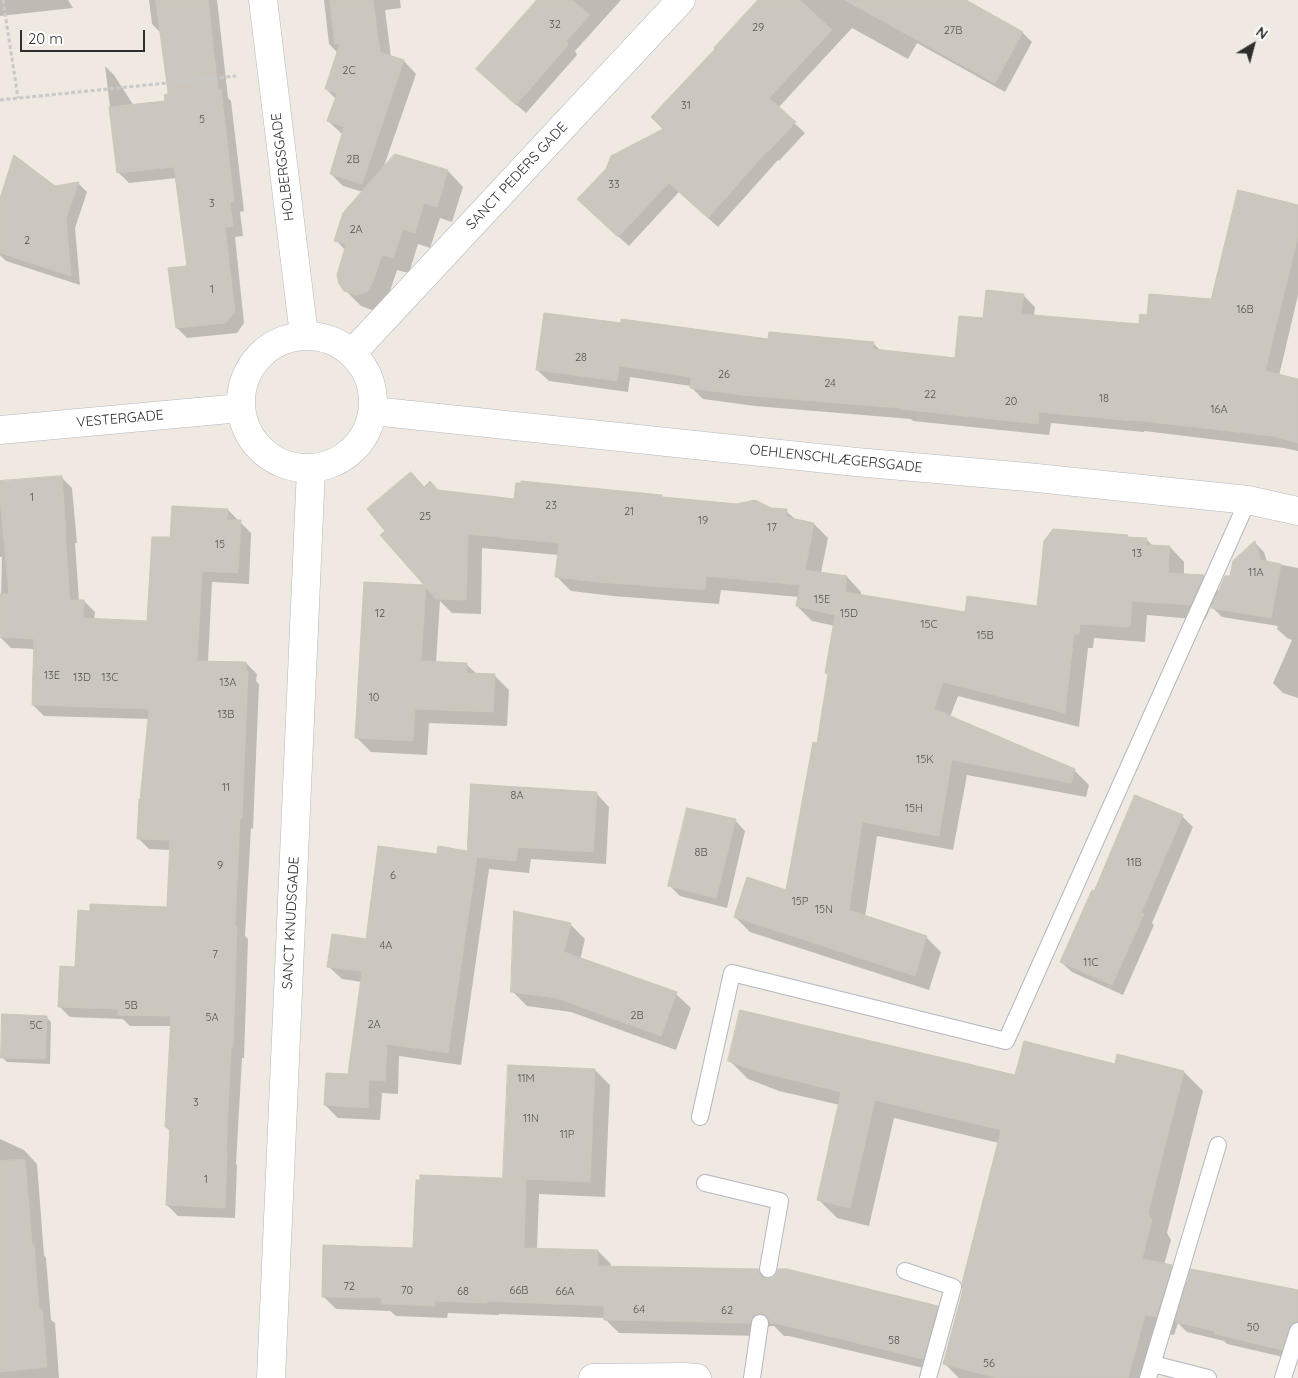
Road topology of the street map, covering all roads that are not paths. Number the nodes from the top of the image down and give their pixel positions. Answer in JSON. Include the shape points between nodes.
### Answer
{"nodes":[{"id":1,"x":263,"y":0,"type":"edge"},
{"id":2,"x":681,"y":0,"type":"edge"},
{"id":3,"x":304,"y":334,"type":"junction"},
{"id":4,"x":353,"y":352,"type":"junction"},
{"id":5,"x":240,"y":408,"type":"junction"},
{"id":6,"x":373,"y":411,"type":"junction"},
{"id":7,"x":0,"y":430,"type":"edge"},
{"id":8,"x":311,"y":469,"type":"junction"},
{"id":9,"x":1248,"y":500,"type":"junction"},
{"id":10,"x":1298,"y":511,"type":"edge"},
{"id":11,"x":700,"y":1118,"type":"dead end"},
{"id":12,"x":1218,"y":1145,"type":"dead end"},
{"id":13,"x":706,"y":1183,"type":"dead end"},
{"id":14,"x":768,"y":1269,"type":"dead end"},
{"id":15,"x":905,"y":1271,"type":"dead end"},
{"id":16,"x":760,"y":1324,"type":"dead end"},
{"id":17,"x":1298,"y":1331,"type":"edge"},
{"id":18,"x":1151,"y":1371,"type":"edge"},
{"id":19,"x":271,"y":1378,"type":"edge"},
{"id":20,"x":593,"y":1378,"type":"edge"},
{"id":21,"x":696,"y":1378,"type":"edge"},
{"id":22,"x":752,"y":1378,"type":"edge"},
{"id":23,"x":928,"y":1378,"type":"edge"},
{"id":24,"x":1208,"y":1378,"type":"edge"},
{"id":25,"x":1283,"y":1378,"type":"edge"}],
"edges":[{"from":1,"to":3,"type":"street","name":"HOLBERGSGADE"},
{"from":2,"to":4,"type":"street","name":"SANCT PEDERS GADE"},
{"from":3,"to":4,"type":"street","via":[[338,342]]},
{"from":3,"to":5,"type":"street","via":[[278,341],[256,358],[243,381]]},
{"from":4,"to":6,"type":"street","via":[[366,369],[373,390]]},
{"from":5,"to":7,"type":"street","name":"VESTERGADE"},
{"from":5,"to":8,"type":"street","via":[[247,432],[263,452],[285,465]]},
{"from":6,"to":8,"type":"street","via":[[366,433],[352,451],[333,464]]},
{"from":6,"to":9,"type":"street","name":"OEHLENSCHLÆGERSGADE"},
{"from":8,"to":19,"type":"street","name":"SANCT KNUDSGADE"},
{"from":9,"to":10,"type":"street","name":"OEHLENSCHLÆGERSGADE"},
{"from":9,"to":11,"type":"lane","via":[[1006,1041],[732,973]]},
{"from":12,"to":18,"type":"lane"},
{"from":13,"to":14,"type":"lane","via":[[780,1200]]},
{"from":15,"to":23,"type":"lane","via":[[952,1286]]},
{"from":16,"to":22,"type":"lane"},
{"from":17,"to":25,"type":"lane"},
{"from":18,"to":24,"type":"lane"},
{"from":20,"to":21,"type":"street"}]}
